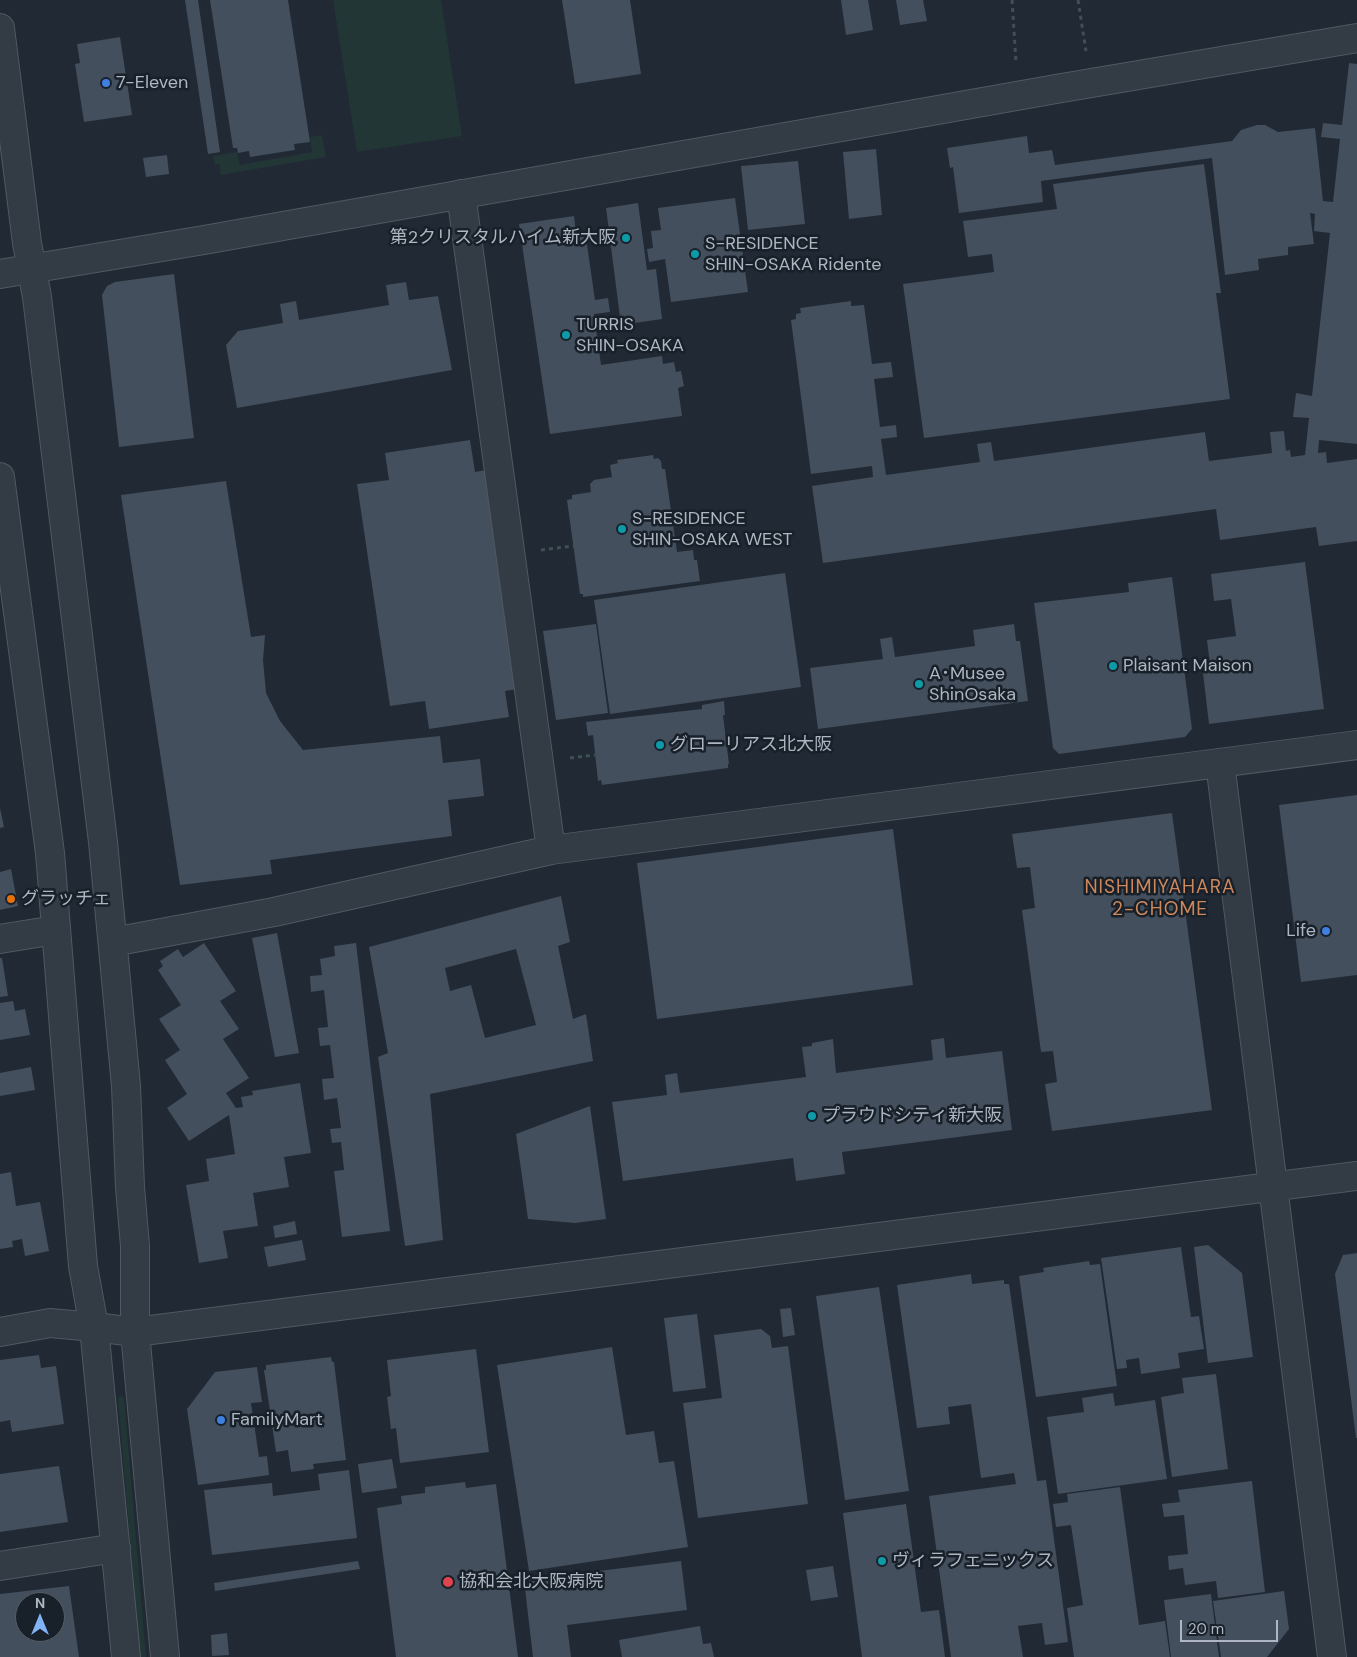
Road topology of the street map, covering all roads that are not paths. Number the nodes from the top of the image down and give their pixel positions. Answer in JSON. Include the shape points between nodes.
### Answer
{"nodes":[{"id":1,"x":0,"y":28,"type":"edge"},
{"id":2,"x":1357,"y":38,"type":"edge"},
{"id":3,"x":461,"y":194,"type":"junction"},
{"id":4,"x":32,"y":270,"type":"junction"},
{"id":5,"x":0,"y":274,"type":"edge"},
{"id":6,"x":0,"y":477,"type":"edge"},
{"id":7,"x":1357,"y":745,"type":"edge"},
{"id":8,"x":1220,"y":763,"type":"junction"},
{"id":9,"x":551,"y":850,"type":"junction"},
{"id":10,"x":56,"y":930,"type":"junction"},
{"id":11,"x":0,"y":939,"type":"edge"},
{"id":12,"x":113,"y":942,"type":"junction"},
{"id":13,"x":1357,"y":1176,"type":"edge"},
{"id":14,"x":1272,"y":1187,"type":"junction"},
{"id":15,"x":94,"y":1327,"type":"junction"},
{"id":16,"x":0,"y":1332,"type":"edge"},
{"id":17,"x":134,"y":1332,"type":"junction"},
{"id":18,"x":116,"y":1548,"type":"junction"},
{"id":19,"x":0,"y":1566,"type":"edge"},
{"id":20,"x":126,"y":1657,"type":"edge"},
{"id":21,"x":166,"y":1657,"type":"edge"},
{"id":22,"x":1332,"y":1657,"type":"edge"}],
"edges":[{"from":1,"to":4,"type":"street"},
{"from":2,"to":3,"type":"street"},
{"from":3,"to":4,"type":"street"},
{"from":3,"to":9,"type":"street"},
{"from":4,"to":5,"type":"street"},
{"from":4,"to":12,"type":"street"},
{"from":6,"to":10,"type":"street","via":[[50,853]]},
{"from":7,"to":8,"type":"street"},
{"from":8,"to":9,"type":"street"},
{"from":8,"to":14,"type":"street"},
{"from":9,"to":12,"type":"street","via":[[274,912]]},
{"from":10,"to":11,"type":"street"},
{"from":10,"to":15,"type":"street","via":[[83,1266]]},
{"from":12,"to":17,"type":"street","via":[[136,1246]]},
{"from":13,"to":14,"type":"street"},
{"from":14,"to":17,"type":"street"},
{"from":14,"to":22,"type":"street"},
{"from":15,"to":16,"type":"street","via":[[50,1323]]},
{"from":15,"to":17,"type":"street"},
{"from":15,"to":18,"type":"street"},
{"from":17,"to":21,"type":"street"},
{"from":18,"to":19,"type":"street"},
{"from":18,"to":20,"type":"street"}]}
